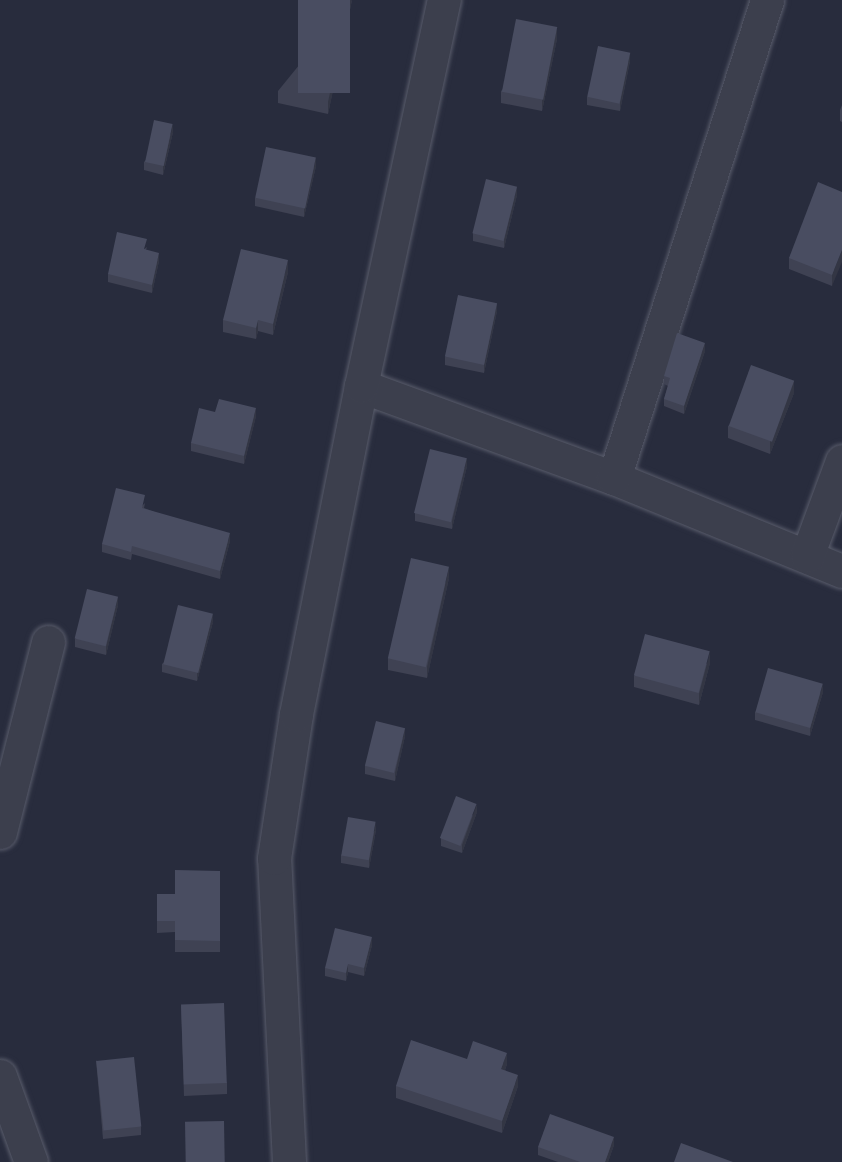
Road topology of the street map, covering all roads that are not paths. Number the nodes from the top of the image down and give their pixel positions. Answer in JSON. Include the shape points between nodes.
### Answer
{"nodes":[{"id":1,"x":444,"y":0,"type":"edge"},
{"id":2,"x":767,"y":0,"type":"edge"},
{"id":3,"x":361,"y":386,"type":"junction"},
{"id":4,"x":842,"y":461,"type":"edge"},
{"id":5,"x":614,"y":478,"type":"junction"},
{"id":6,"x":807,"y":556,"type":"junction"},
{"id":7,"x":842,"y":571,"type":"edge"},
{"id":8,"x":48,"y":642,"type":"dead end"},
{"id":9,"x":0,"y":832,"type":"edge"},
{"id":10,"x":0,"y":1076,"type":"edge"},
{"id":11,"x":31,"y":1162,"type":"edge"},
{"id":12,"x":289,"y":1162,"type":"edge"}],
"edges":[{"from":1,"to":3,"type":"street"},
{"from":2,"to":5,"type":"street"},
{"from":3,"to":5,"type":"street"},
{"from":3,"to":12,"type":"street","via":[[296,714],[274,858]]},
{"from":4,"to":6,"type":"street"},
{"from":5,"to":6,"type":"street"},
{"from":6,"to":7,"type":"street"},
{"from":8,"to":9,"type":"street"},
{"from":10,"to":11,"type":"street"}]}
